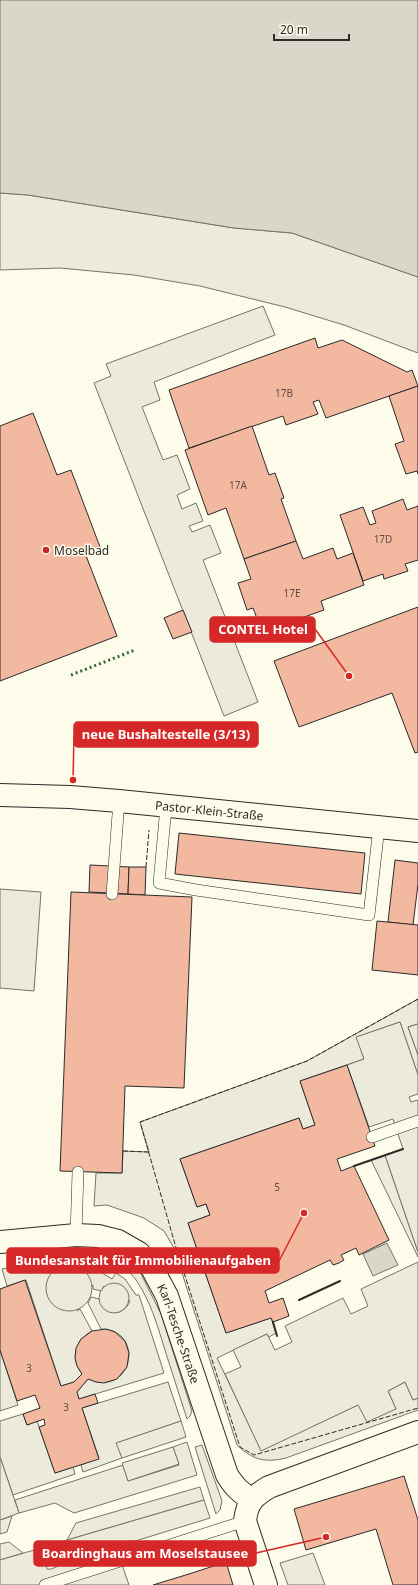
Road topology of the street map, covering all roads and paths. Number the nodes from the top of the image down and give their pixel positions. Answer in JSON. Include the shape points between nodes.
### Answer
{"nodes":[{"id":1,"x":0,"y":795,"type":"edge"},
{"id":2,"x":119,"y":801,"type":"junction"},
{"id":3,"x":166,"y":807,"type":"junction"},
{"id":4,"x":379,"y":827,"type":"junction"},
{"id":5,"x":418,"y":831,"type":"edge"},
{"id":6,"x":112,"y":894,"type":"dead end"},
{"id":7,"x":418,"y":1121,"type":"edge"},
{"id":8,"x":372,"y":1137,"type":"dead end"},
{"id":9,"x":78,"y":1172,"type":"dead end"},
{"id":10,"x":76,"y":1235,"type":"junction"},
{"id":11,"x":0,"y":1242,"type":"edge"},
{"id":12,"x":418,"y":1432,"type":"edge"},
{"id":13,"x":252,"y":1500,"type":"junction"},
{"id":14,"x":246,"y":1521,"type":"junction"},
{"id":15,"x":45,"y":1585,"type":"edge"},
{"id":16,"x":266,"y":1585,"type":"edge"}],
"edges":[{"from":1,"to":2,"type":"street","name":"Pastor-Klein-Straße"},
{"from":2,"to":3,"type":"street","name":"Pastor-Klein-Straße"},
{"from":2,"to":6,"type":"lane"},
{"from":3,"to":4,"type":"street","name":"Pastor-Klein-Straße"},
{"from":3,"to":4,"type":"lane","via":[[159,883],[370,915]]},
{"from":4,"to":5,"type":"street","name":"Pastor-Klein-Straße"},
{"from":7,"to":8,"type":"lane"},
{"from":9,"to":10,"type":"lane"},
{"from":10,"to":11,"type":"street","name":"Karl-Tesche-Straße"},
{"from":10,"to":13,"type":"street","name":"Karl-Tesche-Straße","via":[[98,1236],[118,1241],[139,1253],[152,1268],[167,1296],[227,1475],[234,1487]]},
{"from":12,"to":13,"type":"street","via":[[270,1486]]},
{"from":13,"to":14,"type":"street","via":[[246,1511]]},
{"from":14,"to":15,"type":"lane"},
{"from":14,"to":16,"type":"street"}]}
